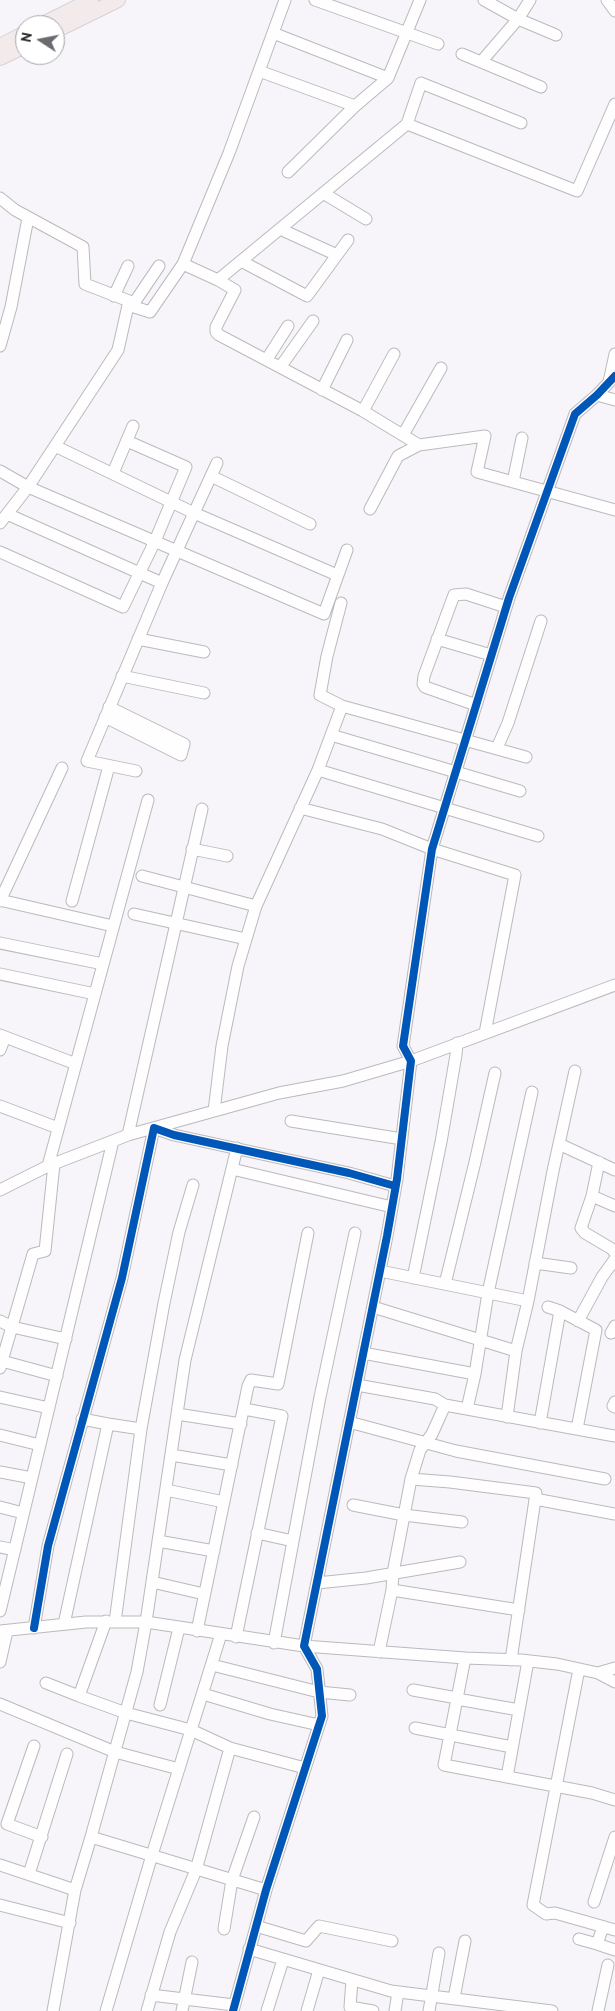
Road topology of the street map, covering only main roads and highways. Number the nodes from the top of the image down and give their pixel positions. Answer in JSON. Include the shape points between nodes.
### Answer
{"nodes":[{"id":1,"x":91,"y":0,"type":"edge"},
{"id":2,"x":118,"y":0,"type":"edge"},
{"id":3,"x":61,"y":15,"type":"edge"},
{"id":4,"x":65,"y":26,"type":"edge"},
{"id":5,"x":15,"y":38,"type":"edge"},
{"id":6,"x":0,"y":46,"type":"edge"},
{"id":7,"x":15,"y":51,"type":"edge"},
{"id":8,"x":0,"y":58,"type":"edge"}],
"edges":[{"from":1,"to":3,"type":"main road"},
{"from":2,"to":4,"type":"main road"},
{"from":5,"to":6,"type":"main road"},
{"from":7,"to":8,"type":"main road"}]}
